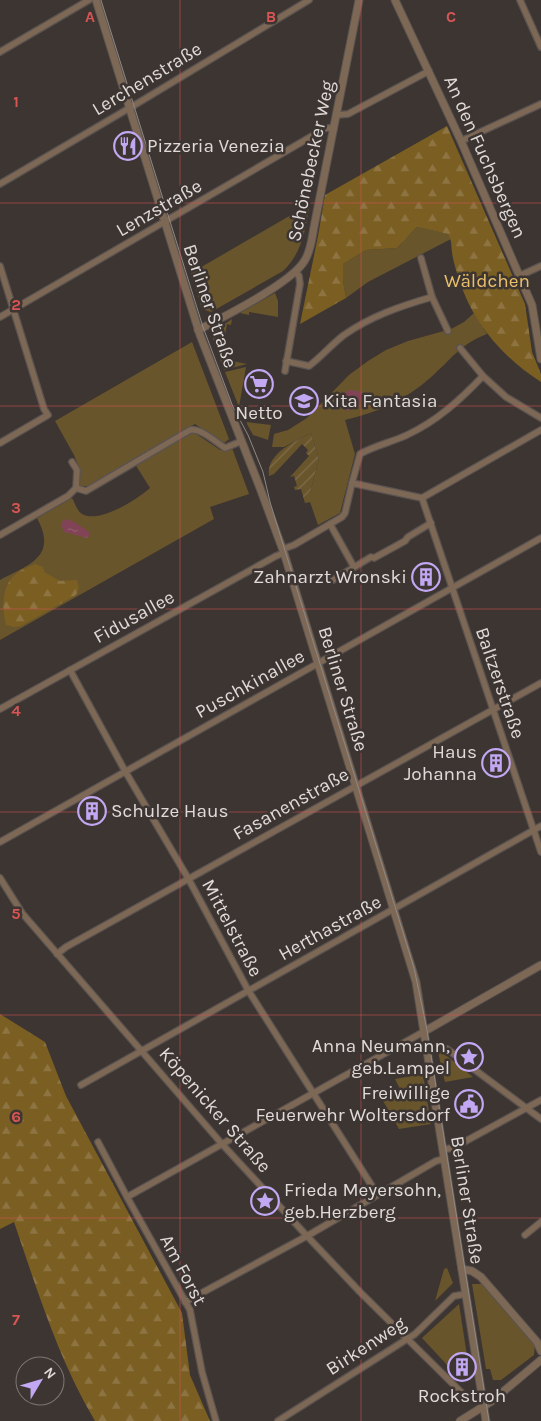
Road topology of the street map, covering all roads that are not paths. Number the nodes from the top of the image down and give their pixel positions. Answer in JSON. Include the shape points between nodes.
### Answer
{"nodes":[{"id":1,"x":88,"y":0,"type":"edge"},
{"id":2,"x":96,"y":0,"type":"edge"},
{"id":3,"x":310,"y":0,"type":"edge"},
{"id":4,"x":360,"y":0,"type":"edge"},
{"id":5,"x":395,"y":0,"type":"edge"},
{"id":6,"x":520,"y":0,"type":"edge"},
{"id":7,"x":541,"y":47,"type":"edge"},
{"id":8,"x":0,"y":52,"type":"edge"},
{"id":9,"x":428,"y":71,"type":"junction"},
{"id":10,"x":541,"y":104,"type":"edge"},
{"id":11,"x":129,"y":108,"type":"junction"},
{"id":12,"x":337,"y":115,"type":"junction"},
{"id":13,"x":334,"y":128,"type":"junction"},
{"id":14,"x":461,"y":142,"type":"junction"},
{"id":15,"x":0,"y":184,"type":"edge"},
{"id":16,"x":165,"y":222,"type":"junction"},
{"id":17,"x":421,"y":258,"type":"dead end"},
{"id":18,"x":0,"y":266,"type":"edge"},
{"id":19,"x":541,"y":266,"type":"edge"},
{"id":20,"x":296,"y":272,"type":"junction"},
{"id":21,"x":520,"y":276,"type":"junction"},
{"id":22,"x":432,"y":297,"type":"junction"},
{"id":23,"x":14,"y":309,"type":"junction"},
{"id":24,"x":0,"y":317,"type":"edge"},
{"id":25,"x":198,"y":330,"type":"junction"},
{"id":26,"x":448,"y":330,"type":"dead end"},
{"id":27,"x":460,"y":348,"type":"dead end"},
{"id":28,"x":541,"y":359,"type":"edge"},
{"id":29,"x":286,"y":361,"type":"junction"},
{"id":30,"x":285,"y":371,"type":"dead end"},
{"id":31,"x":483,"y":376,"type":"junction"},
{"id":32,"x":541,"y":418,"type":"edge"},
{"id":33,"x":541,"y":430,"type":"edge"},
{"id":34,"x":242,"y":441,"type":"junction"},
{"id":35,"x":0,"y":443,"type":"edge"},
{"id":36,"x":72,"y":462,"type":"dead end"},
{"id":37,"x":352,"y":483,"type":"junction"},
{"id":38,"x":76,"y":488,"type":"junction"},
{"id":39,"x":422,"y":498,"type":"junction"},
{"id":40,"x":431,"y":523,"type":"junction"},
{"id":41,"x":330,"y":524,"type":"junction"},
{"id":42,"x":0,"y":534,"type":"edge"},
{"id":43,"x":541,"y":538,"type":"edge"},
{"id":44,"x":284,"y":551,"type":"junction"},
{"id":45,"x":354,"y":567,"type":"junction"},
{"id":46,"x":332,"y":580,"type":"dead end"},
{"id":47,"x":452,"y":588,"type":"junction"},
{"id":48,"x":318,"y":663,"type":"junction"},
{"id":49,"x":70,"y":670,"type":"junction"},
{"id":50,"x":541,"y":683,"type":"edge"},
{"id":51,"x":0,"y":709,"type":"edge"},
{"id":52,"x":494,"y":709,"type":"junction"},
{"id":53,"x":125,"y":772,"type":"junction"},
{"id":54,"x":356,"y":785,"type":"junction"},
{"id":55,"x":541,"y":826,"type":"edge"},
{"id":56,"x":534,"y":830,"type":"junction"},
{"id":57,"x":0,"y":842,"type":"edge"},
{"id":58,"x":541,"y":852,"type":"edge"},
{"id":59,"x":0,"y":878,"type":"edge"},
{"id":60,"x":188,"y":878,"type":"junction"},
{"id":61,"x":394,"y":909,"type":"junction"},
{"id":62,"x":57,"y":954,"type":"junction"},
{"id":63,"x":541,"y":965,"type":"edge"},
{"id":64,"x":248,"y":990,"type":"junction"},
{"id":65,"x":425,"y":1031,"type":"junction"},
{"id":66,"x":447,"y":1049,"type":"dead end"},
{"id":67,"x":142,"y":1050,"type":"junction"},
{"id":68,"x":81,"y":1085,"type":"dead end"},
{"id":69,"x":314,"y":1093,"type":"junction"},
{"id":70,"x":541,"y":1100,"type":"edge"},
{"id":71,"x":526,"y":1108,"type":"junction"},
{"id":72,"x":541,"y":1119,"type":"edge"},
{"id":73,"x":98,"y":1142,"type":"dead end"},
{"id":74,"x":222,"y":1144,"type":"junction"},
{"id":75,"x":443,"y":1150,"type":"junction"},
{"id":76,"x":444,"y":1158,"type":"junction"},
{"id":77,"x":377,"y":1194,"type":"junction"},
{"id":78,"x":127,"y":1197,"type":"junction"},
{"id":79,"x":541,"y":1222,"type":"edge"},
{"id":80,"x":307,"y":1236,"type":"junction"},
{"id":81,"x":525,"y":1236,"type":"dead end"},
{"id":82,"x":465,"y":1270,"type":"junction"},
{"id":83,"x":466,"y":1294,"type":"junction"},
{"id":84,"x":186,"y":1302,"type":"junction"},
{"id":85,"x":407,"y":1339,"type":"junction"},
{"id":86,"x":541,"y":1351,"type":"edge"},
{"id":87,"x":541,"y":1360,"type":"edge"},
{"id":88,"x":462,"y":1394,"type":"dead end"},
{"id":89,"x":483,"y":1407,"type":"junction"},
{"id":90,"x":216,"y":1421,"type":"edge"},
{"id":91,"x":278,"y":1421,"type":"edge"},
{"id":92,"x":460,"y":1421,"type":"edge"},
{"id":93,"x":486,"y":1421,"type":"edge"}],
"edges":[{"from":1,"to":8,"type":"street"},
{"from":2,"to":11,"type":"street","name":"Berliner Straße"},
{"from":3,"to":11,"type":"street","name":"Lerchenstraße"},
{"from":4,"to":12,"type":"street","name":"Schönebecker Weg"},
{"from":5,"to":9,"type":"street","name":"An den Fuchsbergen"},
{"from":6,"to":7,"type":"street"},
{"from":9,"to":12,"type":"street","via":[[348,114]]},
{"from":9,"to":14,"type":"street","name":"An den Fuchsbergen"},
{"from":10,"to":14,"type":"street"},
{"from":11,"to":15,"type":"street","name":"Lerchenstraße"},
{"from":11,"to":16,"type":"street","name":"Berliner Straße"},
{"from":12,"to":13,"type":"street","name":"Schönebecker Weg"},
{"from":13,"to":16,"type":"street","name":"Lenzstraße","via":[[326,128]]},
{"from":13,"to":20,"type":"street","name":"Schönebecker Weg","via":[[308,253]]},
{"from":14,"to":21,"type":"street","name":"An den Fuchsbergen"},
{"from":16,"to":23,"type":"street","name":"Lenzstraße"},
{"from":16,"to":25,"type":"street","name":"Berliner Straße"},
{"from":17,"to":22,"type":"street"},
{"from":18,"to":23,"type":"street"},
{"from":19,"to":21,"type":"street"},
{"from":20,"to":25,"type":"street","name":"Schönebecker Weg"},
{"from":20,"to":29,"type":"street","via":[[300,284]]},
{"from":21,"to":28,"type":"street","name":"An den Fuchsbergen","via":[[532,305]]},
{"from":22,"to":26,"type":"street"},
{"from":22,"to":29,"type":"street","via":[[366,321],[331,345],[309,366]]},
{"from":23,"to":24,"type":"street","name":"Lenzstraße"},
{"from":23,"to":35,"type":"street","via":[[48,415]]},
{"from":25,"to":34,"type":"street","name":"Berliner Straße"},
{"from":27,"to":31,"type":"street"},
{"from":29,"to":30,"type":"street"},
{"from":31,"to":32,"type":"street","via":[[506,397]]},
{"from":31,"to":37,"type":"street","name":"Fidusallee","via":[[450,408],[426,425],[360,454]]},
{"from":33,"to":39,"type":"street"},
{"from":34,"to":38,"type":"street","via":[[226,448],[200,431],[190,430],[86,491]]},
{"from":34,"to":44,"type":"street","name":"Berliner Straße"},
{"from":36,"to":38,"type":"street","via":[[77,470]]},
{"from":37,"to":39,"type":"street"},
{"from":37,"to":41,"type":"street","name":"Fidusallee","via":[[345,513]]},
{"from":38,"to":42,"type":"street","via":[[68,496]]},
{"from":39,"to":40,"type":"street"},
{"from":40,"to":45,"type":"street","via":[[405,541]]},
{"from":40,"to":47,"type":"street","name":"Baltzerstraße"},
{"from":41,"to":44,"type":"street","name":"Fidusallee"},
{"from":41,"to":45,"type":"street"},
{"from":43,"to":47,"type":"street","name":"Puschkinallee"},
{"from":44,"to":48,"type":"street","name":"Berliner Straße"},
{"from":44,"to":49,"type":"street","name":"Fidusallee"},
{"from":45,"to":46,"type":"street"},
{"from":47,"to":48,"type":"street","name":"Puschkinallee"},
{"from":47,"to":52,"type":"street","name":"Baltzerstraße"},
{"from":48,"to":53,"type":"street","name":"Puschkinallee"},
{"from":48,"to":54,"type":"street","name":"Berliner Straße"},
{"from":49,"to":51,"type":"street","name":"Fidusallee"},
{"from":49,"to":53,"type":"street","name":"Mittelstraße"},
{"from":50,"to":52,"type":"street","name":"Fasanenstraße"},
{"from":52,"to":54,"type":"street","name":"Fasanenstraße"},
{"from":52,"to":56,"type":"street","name":"Baltzerstraße"},
{"from":53,"to":57,"type":"street","name":"Puschkinallee"},
{"from":53,"to":60,"type":"street","name":"Mittelstraße"},
{"from":54,"to":60,"type":"street","name":"Fasanenstraße"},
{"from":54,"to":61,"type":"street","name":"Berliner Straße"},
{"from":55,"to":56,"type":"street","name":"Herthastraße"},
{"from":56,"to":58,"type":"street","name":"Baltzerstraße"},
{"from":56,"to":61,"type":"street","name":"Herthastraße"},
{"from":59,"to":62,"type":"street","name":"Köpenicker Straße","via":[[22,913]]},
{"from":60,"to":62,"type":"street","name":"Fasanenstraße"},
{"from":60,"to":64,"type":"street","name":"Mittelstraße"},
{"from":61,"to":64,"type":"street","name":"Herthastraße"},
{"from":61,"to":65,"type":"street","name":"Berliner Straße","via":[[416,982]]},
{"from":62,"to":67,"type":"street","name":"Köpenicker Straße"},
{"from":63,"to":65,"type":"street"},
{"from":64,"to":67,"type":"street","name":"Herthastraße"},
{"from":64,"to":69,"type":"street","name":"Mittelstraße"},
{"from":65,"to":69,"type":"street"},
{"from":65,"to":75,"type":"street","name":"Berliner Straße"},
{"from":66,"to":71,"type":"street"},
{"from":67,"to":68,"type":"street","name":"Herthastraße"},
{"from":67,"to":74,"type":"street","name":"Köpenicker Straße"},
{"from":69,"to":74,"type":"street"},
{"from":69,"to":77,"type":"street","name":"Mittelstraße"},
{"from":70,"to":71,"type":"street"},
{"from":71,"to":72,"type":"street"},
{"from":71,"to":75,"type":"street"},
{"from":73,"to":78,"type":"street","name":"Am Forst"},
{"from":74,"to":78,"type":"street"},
{"from":74,"to":80,"type":"street","name":"Köpenicker Straße"},
{"from":75,"to":76,"type":"street","name":"Berliner Straße"},
{"from":76,"to":77,"type":"street"},
{"from":76,"to":82,"type":"street","name":"Berliner Straße"},
{"from":77,"to":80,"type":"street"},
{"from":78,"to":84,"type":"street","name":"Am Forst"},
{"from":79,"to":81,"type":"street"},
{"from":80,"to":84,"type":"street"},
{"from":80,"to":85,"type":"street","name":"Köpenicker Straße"},
{"from":82,"to":83,"type":"street","name":"Berliner Straße"},
{"from":82,"to":86,"type":"street","via":[[481,1277],[537,1342]]},
{"from":83,"to":85,"type":"street","name":"Birkenweg","via":[[454,1296]]},
{"from":83,"to":89,"type":"street","name":"Berliner Straße"},
{"from":84,"to":90,"type":"street","name":"Am Forst"},
{"from":85,"to":88,"type":"street","name":"Köpenicker Straße"},
{"from":85,"to":91,"type":"street","name":"Birkenweg"},
{"from":87,"to":89,"type":"street"},
{"from":89,"to":92,"type":"street"},
{"from":89,"to":93,"type":"street","name":"Berliner Straße"}]}
